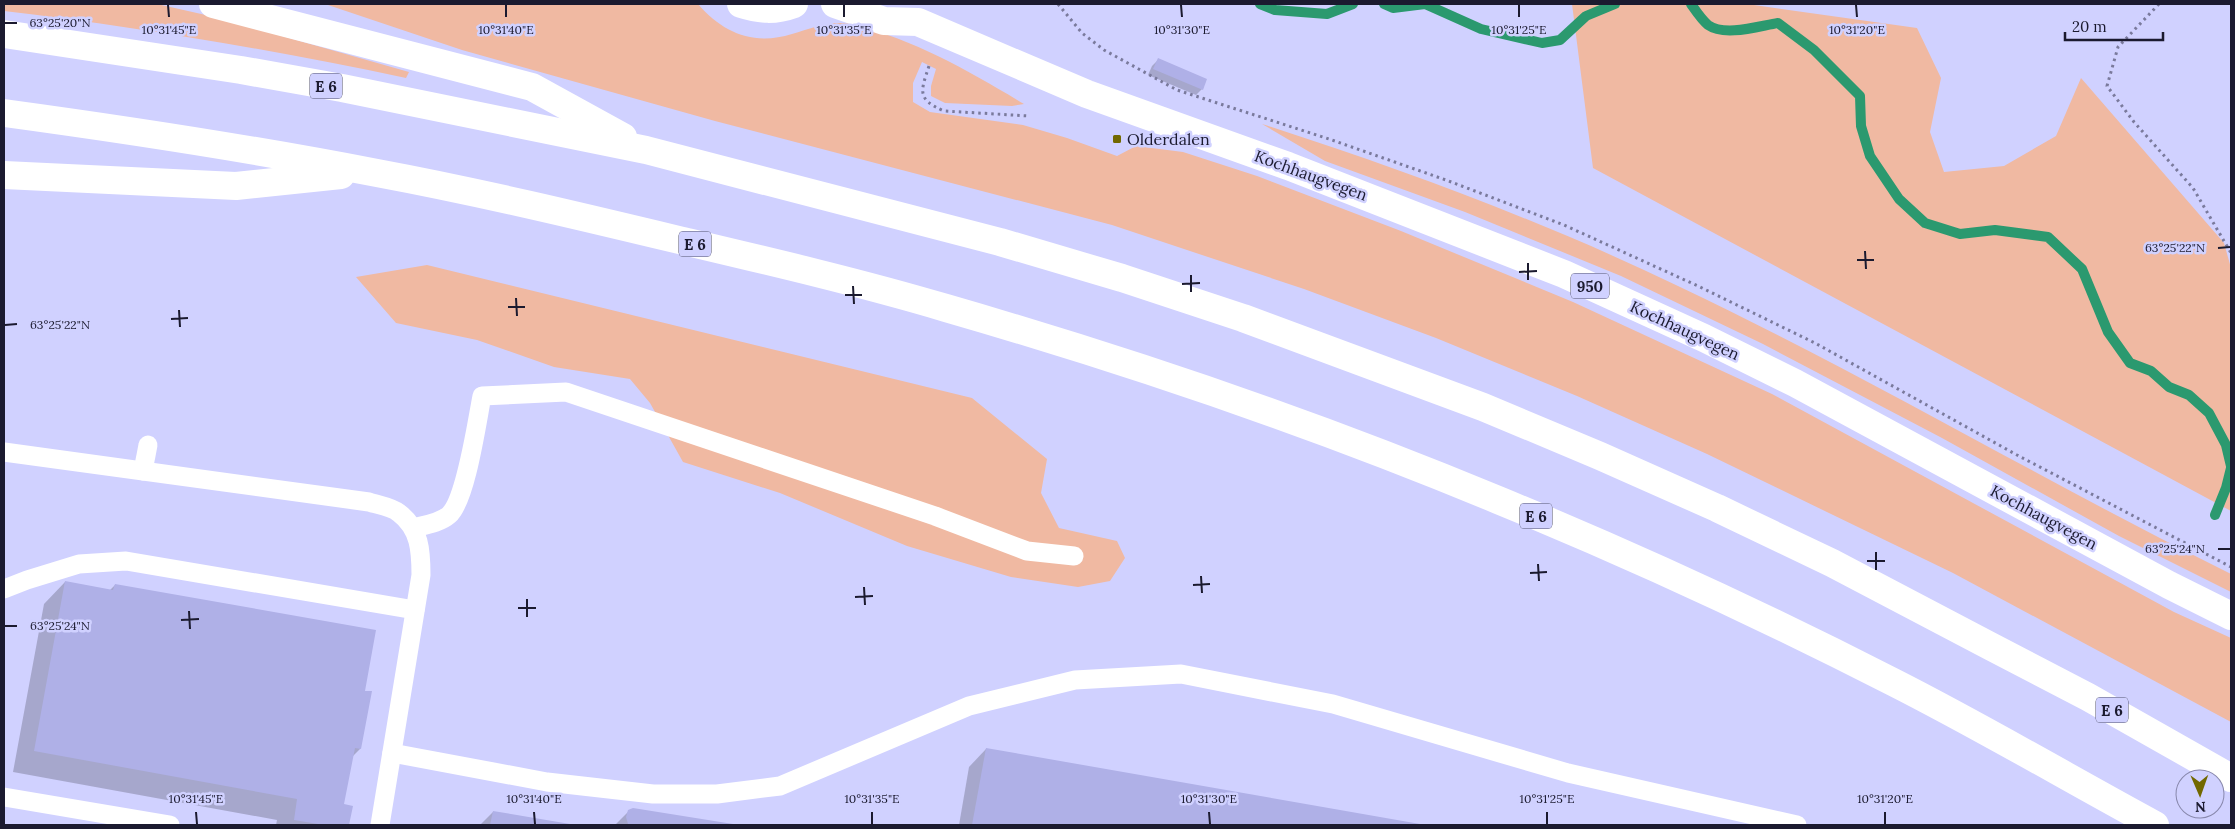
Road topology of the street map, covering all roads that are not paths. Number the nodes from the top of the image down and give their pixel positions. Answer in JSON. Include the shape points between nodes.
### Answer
{"nodes":[{"id":1,"x":213,"y":4,"type":"edge"},
{"id":2,"x":742,"y":4,"type":"edge"},
{"id":3,"x":794,"y":4,"type":"edge"},
{"id":4,"x":835,"y":4,"type":"edge"},
{"id":5,"x":911,"y":13,"type":"edge"},
{"id":6,"x":4,"y":34,"type":"edge"},
{"id":7,"x":4,"y":113,"type":"edge"},
{"id":8,"x":646,"y":150,"type":"junction"},
{"id":9,"x":374,"y":172,"type":"junction"},
{"id":10,"x":4,"y":174,"type":"edge"},
{"id":11,"x":148,"y":445,"type":"dead end"},
{"id":12,"x":4,"y":452,"type":"edge"},
{"id":13,"x":144,"y":471,"type":"junction"},
{"id":14,"x":413,"y":528,"type":"junction"},
{"id":15,"x":1074,"y":556,"type":"dead end"},
{"id":16,"x":4,"y":589,"type":"edge"},
{"id":17,"x":415,"y":610,"type":"junction"},
{"id":18,"x":2231,"y":616,"type":"edge"},
{"id":19,"x":392,"y":753,"type":"junction"},
{"id":20,"x":2231,"y":778,"type":"edge"},
{"id":21,"x":4,"y":797,"type":"edge"},
{"id":22,"x":170,"y":825,"type":"edge"},
{"id":23,"x":380,"y":825,"type":"edge"},
{"id":24,"x":1797,"y":825,"type":"edge"},
{"id":25,"x":2154,"y":825,"type":"edge"}],
"edges":[{"from":1,"to":8,"type":"main road","number":"E 6","via":[[532,87]]},
{"from":2,"to":3,"type":"main road","via":[[757,9]]},
{"from":4,"to":5,"type":"main road","name":"Kochhaugvegen","number":"950","via":[[884,21]]},
{"from":5,"to":18,"type":"main road","name":"Kochhaugvegen","number":"950","via":[[1087,94],[1288,166],[1564,274],[1795,383]]},
{"from":6,"to":8,"type":"main road","number":"E 6","via":[[324,85]]},
{"from":7,"to":9,"type":"main road","number":"E 6","via":[[222,145]]},
{"from":8,"to":20,"type":"main road","number":"E 6","via":[[1000,242],[1122,278],[1244,318],[1483,407],[1609,460],[1832,563],[2080,693]]},
{"from":9,"to":10,"type":"main road","number":"E 6","via":[[236,186]]},
{"from":9,"to":25,"type":"main road","number":"E 6","via":[[553,209],[943,307],[1083,349],[1352,442],[1498,500],[1767,619],[1898,684]]},
{"from":11,"to":13,"type":"lane"},
{"from":12,"to":13,"type":"lane"},
{"from":13,"to":14,"type":"lane","via":[[369,502],[398,512]]},
{"from":14,"to":15,"type":"lane","via":[[436,522],[450,514],[461,497],[482,396],[566,392],[880,497],[1028,551]]},
{"from":14,"to":17,"type":"lane","via":[[421,549],[421,575]]},
{"from":16,"to":17,"type":"lane","via":[[79,564],[126,561]]},
{"from":17,"to":19,"type":"lane"},
{"from":19,"to":23,"type":"lane"},
{"from":19,"to":24,"type":"lane","via":[[547,782],[653,794],[717,794],[780,786],[969,706],[1075,680],[1181,674],[1332,704],[1568,773]]},
{"from":21,"to":22,"type":"lane"}]}
